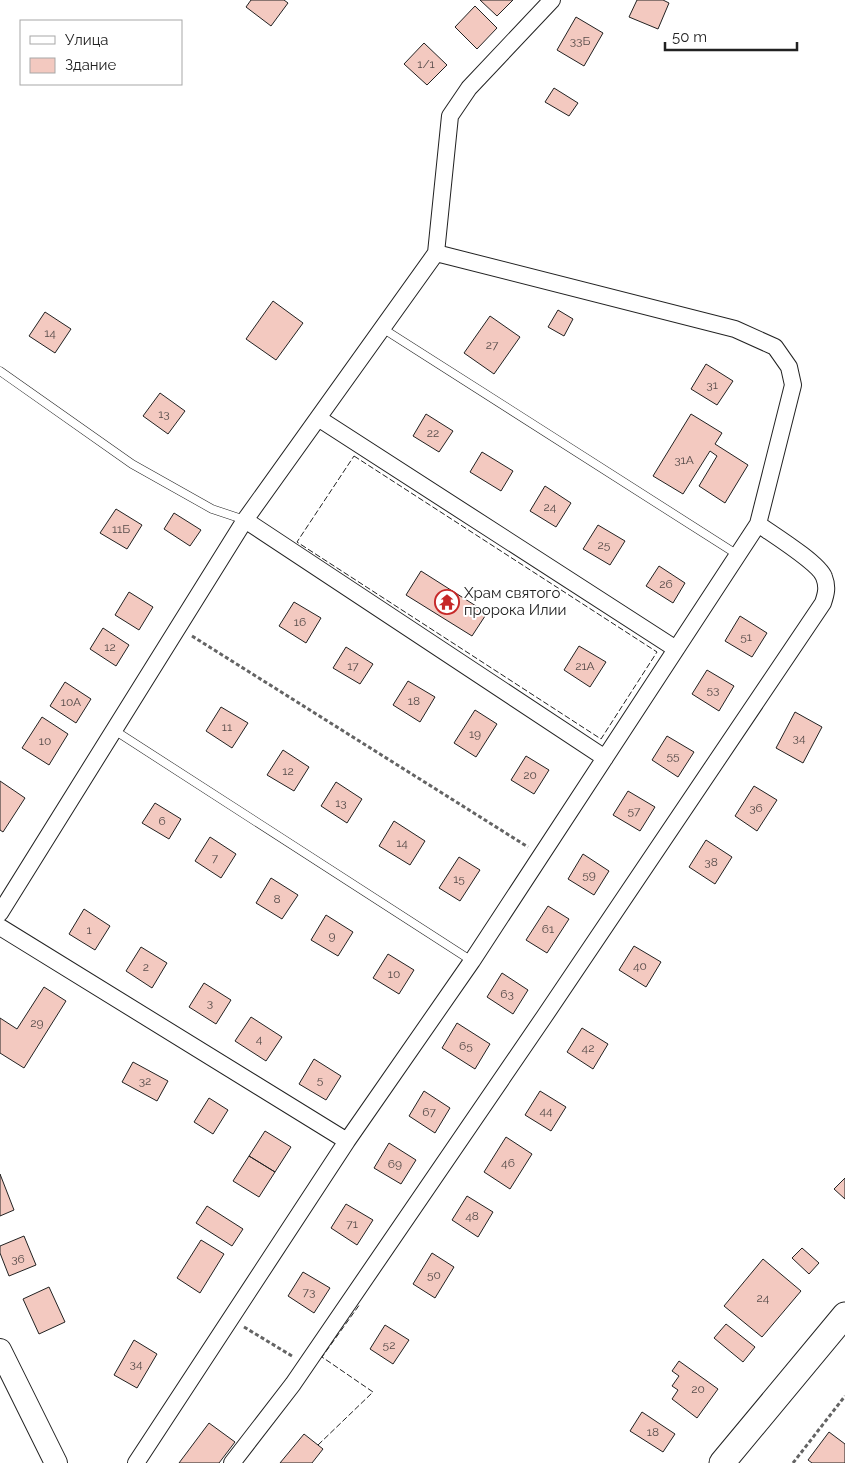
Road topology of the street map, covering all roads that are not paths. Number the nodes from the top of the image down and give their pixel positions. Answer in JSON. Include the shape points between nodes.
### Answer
{"nodes":[{"id":1,"x":552,"y":0,"type":"edge"},
{"id":2,"x":436,"y":254,"type":"junction"},
{"id":3,"x":382,"y":328,"type":"junction"},
{"id":4,"x":0,"y":371,"type":"edge"},
{"id":5,"x":318,"y":418,"type":"junction"},
{"id":6,"x":245,"y":520,"type":"junction"},
{"id":7,"x":758,"y":524,"type":"junction"},
{"id":8,"x":738,"y":555,"type":"junction"},
{"id":9,"x":676,"y":649,"type":"junction"},
{"id":10,"x":114,"y":730,"type":"junction"},
{"id":11,"x":605,"y":758,"type":"junction"},
{"id":12,"x":0,"y":913,"type":"edge"},
{"id":13,"x":0,"y":927,"type":"edge"},
{"id":14,"x":472,"y":961,"type":"junction"},
{"id":15,"x":347,"y":1141,"type":"junction"},
{"id":16,"x":845,"y":1315,"type":"edge"},
{"id":17,"x":0,"y":1350,"type":"edge"},
{"id":18,"x":56,"y":1463,"type":"edge"},
{"id":19,"x":136,"y":1463,"type":"edge"},
{"id":20,"x":232,"y":1463,"type":"edge"},
{"id":21,"x":722,"y":1463,"type":"edge"}],
"edges":[{"from":1,"to":2,"type":"street","via":[[469,88],[450,116]]},
{"from":2,"to":3,"type":"street"},
{"from":2,"to":7,"type":"street","via":[[735,329],[775,347],[789,367],[793,385]]},
{"from":3,"to":5,"type":"street"},
{"from":3,"to":8,"type":"lane"},
{"from":4,"to":6,"type":"lane","via":[[132,464],[212,509]]},
{"from":5,"to":6,"type":"street"},
{"from":5,"to":9,"type":"street"},
{"from":6,"to":10,"type":"street"},
{"from":6,"to":11,"type":"street"},
{"from":7,"to":8,"type":"street"},
{"from":7,"to":20,"type":"street","via":[[824,574],[827,588],[823,603],[306,1364]]},
{"from":8,"to":9,"type":"street"},
{"from":9,"to":11,"type":"street"},
{"from":10,"to":12,"type":"street"},
{"from":10,"to":14,"type":"lane"},
{"from":11,"to":14,"type":"street"},
{"from":13,"to":15,"type":"street"},
{"from":14,"to":15,"type":"street"},
{"from":15,"to":19,"type":"street"},
{"from":16,"to":21,"type":"main road"},
{"from":17,"to":18,"type":"street"}]}
